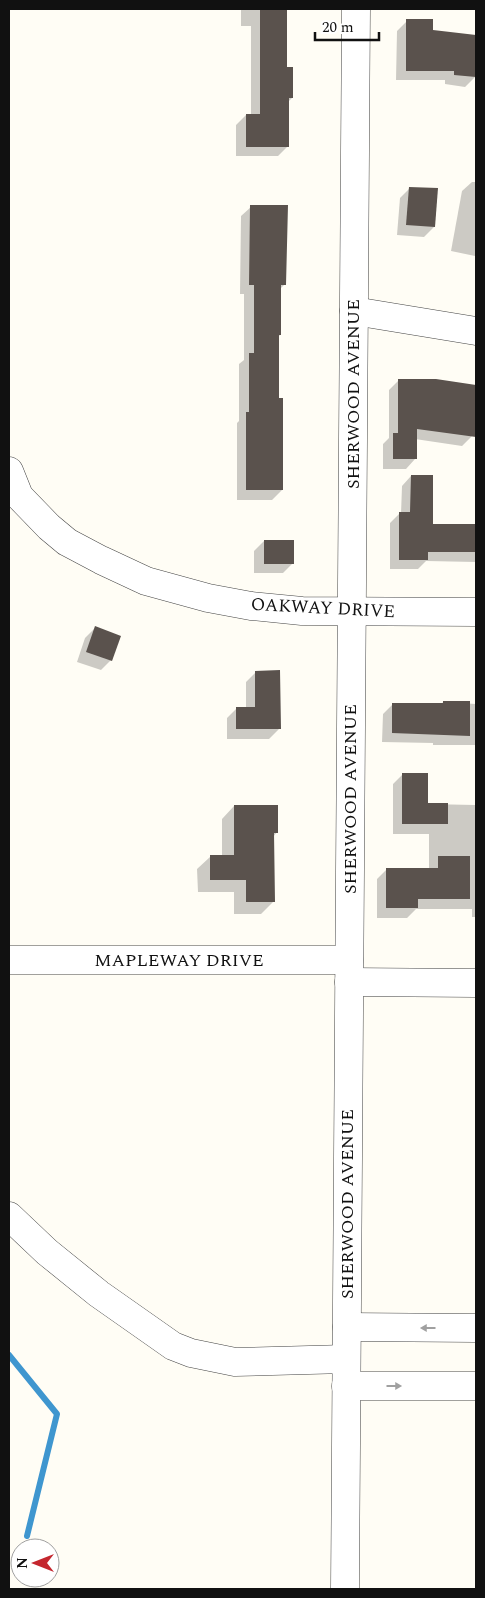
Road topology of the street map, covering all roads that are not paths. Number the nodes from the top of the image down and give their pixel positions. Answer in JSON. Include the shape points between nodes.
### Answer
{"nodes":[{"id":1,"x":356,"y":9,"type":"edge"},
{"id":2,"x":354,"y":311,"type":"junction"},
{"id":3,"x":476,"y":331,"type":"edge"},
{"id":4,"x":9,"y":471,"type":"edge"},
{"id":5,"x":14,"y":496,"type":"edge"},
{"id":6,"x":352,"y":612,"type":"junction"},
{"id":7,"x":476,"y":612,"type":"edge"},
{"id":8,"x":9,"y":960,"type":"edge"},
{"id":9,"x":349,"y":971,"type":"junction"},
{"id":10,"x":476,"y":983,"type":"edge"},
{"id":11,"x":9,"y":1216,"type":"edge"},
{"id":12,"x":347,"y":1328,"type":"junction"},
{"id":13,"x":476,"y":1328,"type":"edge"},
{"id":14,"x":346,"y":1359,"type":"junction"},
{"id":15,"x":346,"y":1386,"type":"junction"},
{"id":16,"x":476,"y":1386,"type":"edge"},
{"id":17,"x":345,"y":1589,"type":"edge"}],
"edges":[{"from":1,"to":2,"type":"street","name":"SHERWOOD AVENUE"},
{"from":2,"to":3,"type":"street"},
{"from":2,"to":6,"type":"street","name":"SHERWOOD AVENUE"},
{"from":4,"to":5,"type":"street"},
{"from":5,"to":6,"type":"street","name":"OAKWAY DRIVE","via":[[67,542],[146,581],[252,606]]},
{"from":6,"to":7,"type":"street","name":"OAKWAY DRIVE"},
{"from":6,"to":9,"type":"street","name":"SHERWOOD AVENUE"},
{"from":8,"to":9,"type":"street","name":"MAPLEWAY DRIVE"},
{"from":9,"to":10,"type":"street","name":"MAPLEWAY DRIVE"},
{"from":9,"to":12,"type":"street","name":"SHERWOOD AVENUE"},
{"from":11,"to":14,"type":"street","via":[[99,1294],[173,1346],[235,1362]]},
{"from":13,"to":12,"type":"street","one_way":true},
{"from":12,"to":14,"type":"street","name":"SHERWOOD AVENUE"},
{"from":14,"to":15,"type":"street","name":"SHERWOOD AVENUE"},
{"from":15,"to":16,"type":"street","one_way":true},
{"from":15,"to":17,"type":"street","name":"SHERWOOD AVENUE"}]}
